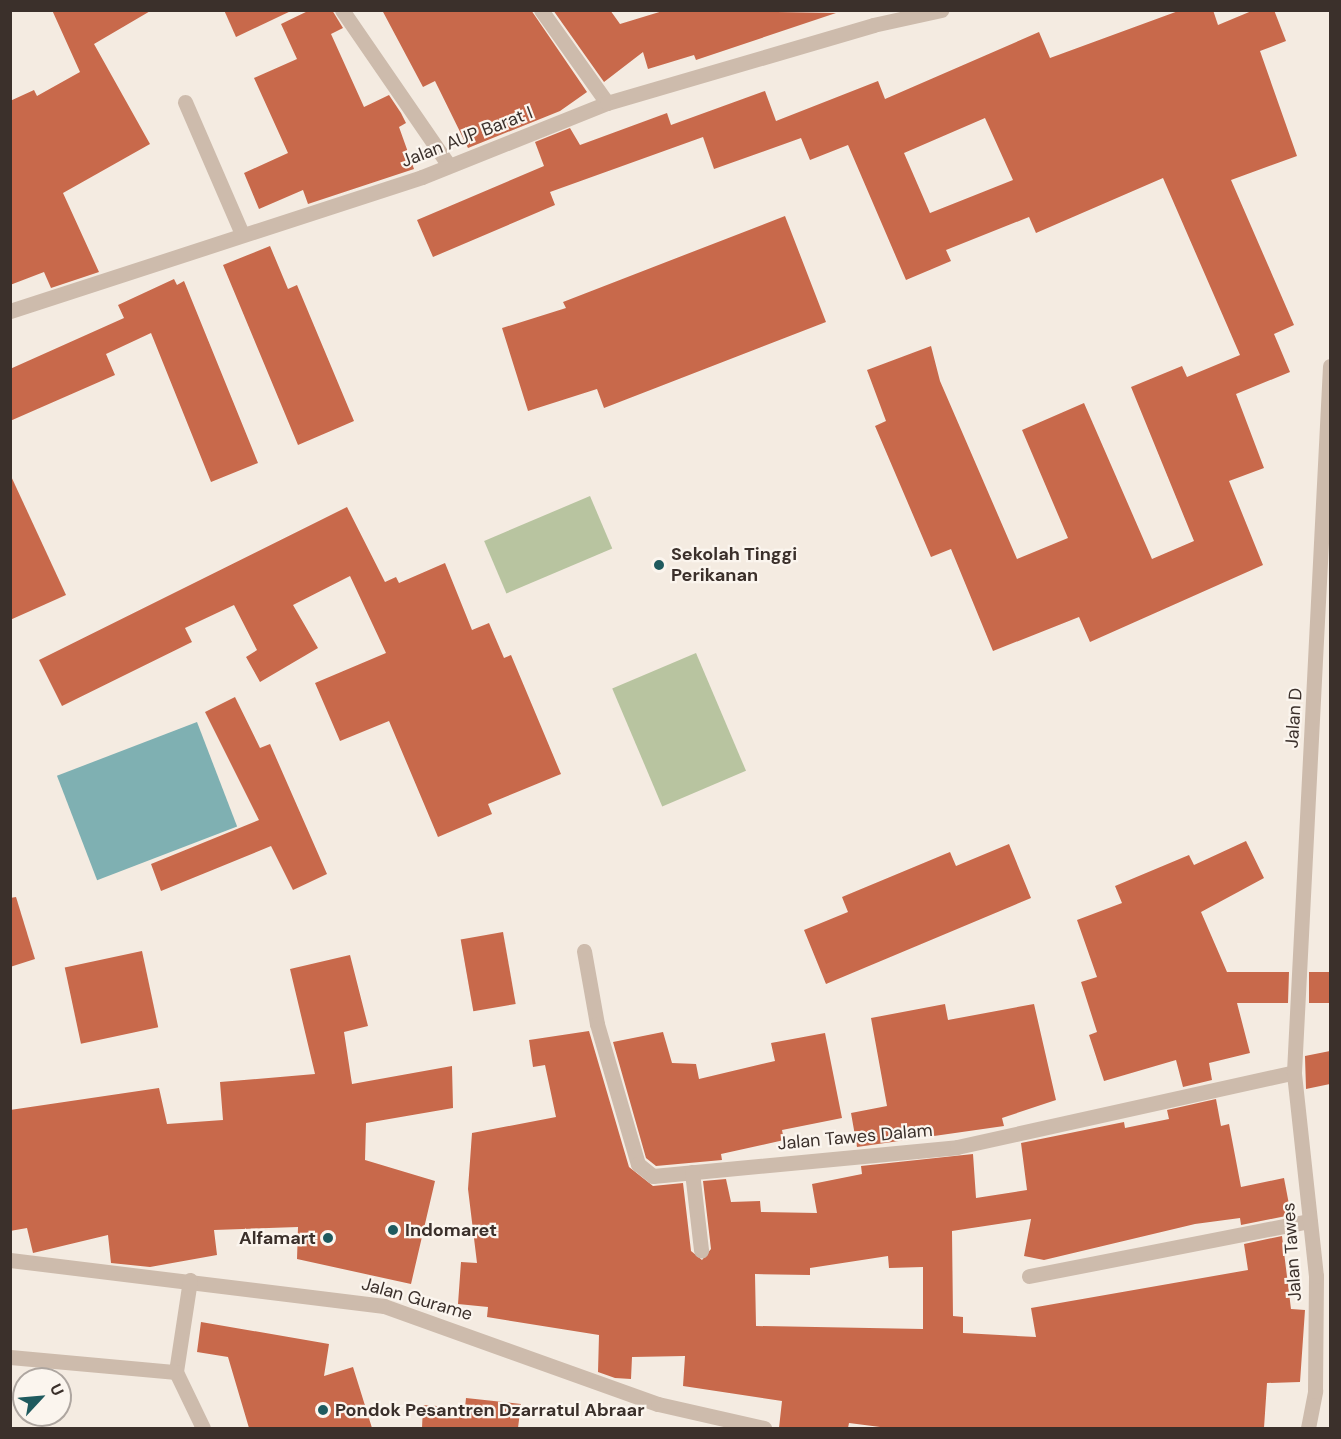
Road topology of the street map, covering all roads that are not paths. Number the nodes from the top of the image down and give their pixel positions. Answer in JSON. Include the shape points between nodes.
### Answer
{"nodes":[{"id":1,"x":342,"y":10,"type":"edge"},
{"id":2,"x":541,"y":10,"type":"edge"},
{"id":3,"x":866,"y":10,"type":"edge"},
{"id":4,"x":941,"y":10,"type":"edge"},
{"id":5,"x":873,"y":25,"type":"junction"},
{"id":6,"x":184,"y":102,"type":"dead end"},
{"id":7,"x":607,"y":103,"type":"junction"},
{"id":8,"x":448,"y":164,"type":"junction"},
{"id":9,"x":242,"y":234,"type":"junction"},
{"id":10,"x":10,"y":311,"type":"edge"},
{"id":11,"x":1330,"y":366,"type":"edge"},
{"id":12,"x":1326,"y":658,"type":"edge"},
{"id":13,"x":584,"y":951,"type":"dead end"},
{"id":14,"x":1294,"y":1072,"type":"junction"},
{"id":15,"x":692,"y":1172,"type":"junction"},
{"id":16,"x":1310,"y":1221,"type":"junction"},
{"id":17,"x":701,"y":1250,"type":"dead end"},
{"id":18,"x":10,"y":1260,"type":"edge"},
{"id":19,"x":1029,"y":1276,"type":"dead end"},
{"id":20,"x":190,"y":1280,"type":"junction"},
{"id":21,"x":10,"y":1357,"type":"edge"},
{"id":22,"x":177,"y":1372,"type":"junction"},
{"id":23,"x":714,"y":1424,"type":"edge"},
{"id":24,"x":203,"y":1428,"type":"edge"},
{"id":25,"x":764,"y":1428,"type":"edge"},
{"id":26,"x":1308,"y":1428,"type":"edge"}],
"edges":[{"from":1,"to":8,"type":"street"},
{"from":2,"to":7,"type":"street"},
{"from":3,"to":5,"type":"street"},
{"from":4,"to":5,"type":"street","name":"Jalan AUP Barat I"},
{"from":5,"to":7,"type":"street","name":"Jalan AUP Barat I"},
{"from":6,"to":9,"type":"street"},
{"from":7,"to":8,"type":"street","name":"Jalan AUP Barat I"},
{"from":8,"to":9,"type":"street","name":"Jalan AUP Barat I"},
{"from":9,"to":10,"type":"street","name":"Jalan AUP Barat I"},
{"from":11,"to":12,"type":"street","name":"Jalan D"},
{"from":12,"to":14,"type":"street","name":"Jalan D","via":[[1316,671]]},
{"from":13,"to":15,"type":"street","name":"Jalan Tawes Dalam","via":[[597,1024],[638,1164],[653,1176]]},
{"from":14,"to":15,"type":"street","name":"Jalan Tawes Dalam","via":[[957,1147]]},
{"from":14,"to":16,"type":"street","name":"Jalan Tawes"},
{"from":15,"to":17,"type":"street"},
{"from":16,"to":19,"type":"street"},
{"from":16,"to":26,"type":"street","name":"Jalan Tawes","via":[[1316,1276],[1315,1391]]},
{"from":18,"to":20,"type":"street","name":"Jalan Gurame"},
{"from":20,"to":22,"type":"street"},
{"from":20,"to":23,"type":"street","name":"Jalan Gurame","via":[[384,1306]]},
{"from":21,"to":22,"type":"street"},
{"from":22,"to":24,"type":"street"},
{"from":23,"to":25,"type":"street","name":"Jalan Gurame"}]}
